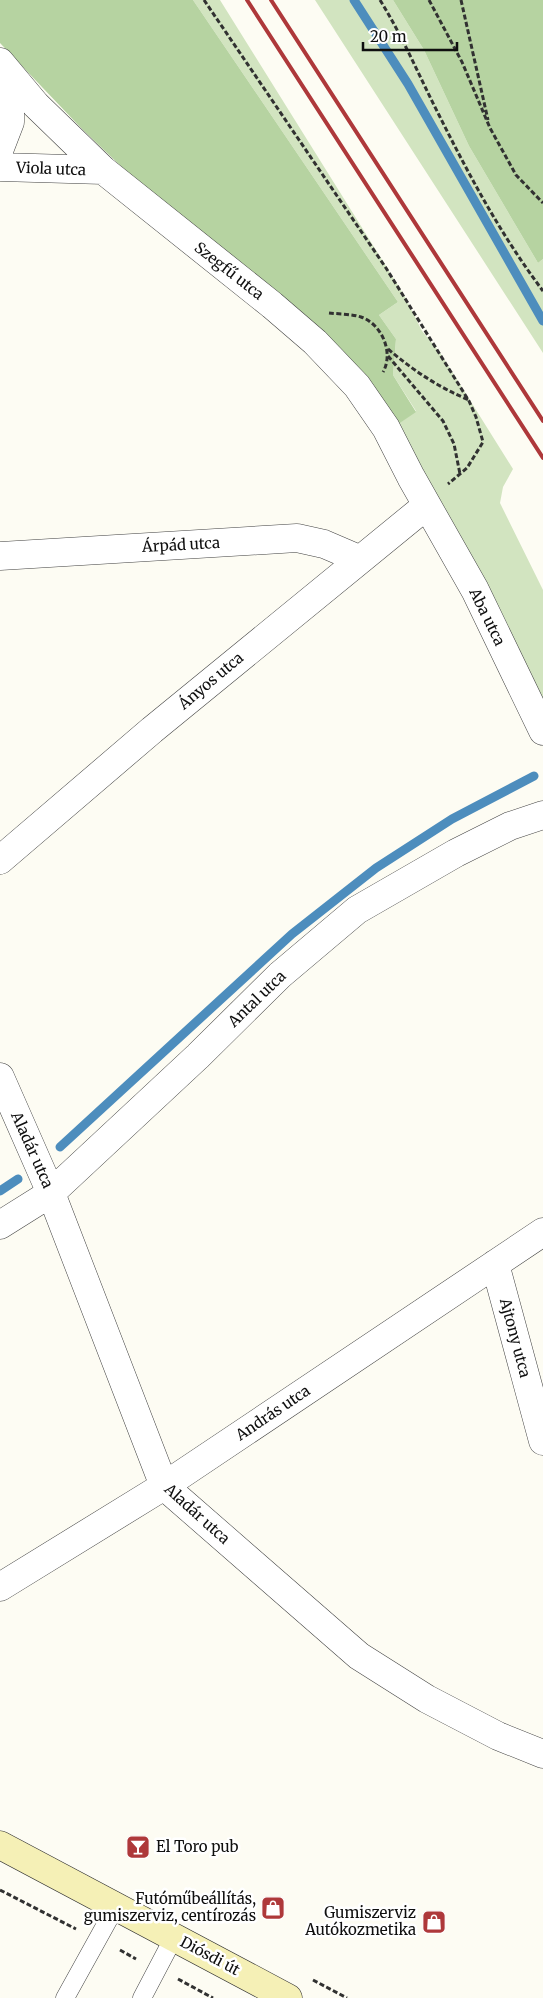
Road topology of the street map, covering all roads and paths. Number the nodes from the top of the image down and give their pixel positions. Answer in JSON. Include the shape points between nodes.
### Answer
{"nodes":[{"id":1,"x":204,"y":0,"type":"edge"},
{"id":2,"x":380,"y":0,"type":"edge"},
{"id":3,"x":429,"y":0,"type":"edge"},
{"id":4,"x":461,"y":0,"type":"edge"},
{"id":5,"x":5,"y":70,"type":"edge"},
{"id":6,"x":490,"y":128,"type":"junction"},
{"id":7,"x":0,"y":148,"type":"edge"},
{"id":8,"x":0,"y":167,"type":"edge"},
{"id":9,"x":103,"y":170,"type":"junction"},
{"id":10,"x":543,"y":203,"type":"edge"},
{"id":11,"x":543,"y":291,"type":"edge"},
{"id":12,"x":388,"y":349,"type":"dead end"},
{"id":13,"x":388,"y":356,"type":"dead end"},
{"id":14,"x":469,"y":401,"type":"junction"},
{"id":15,"x":460,"y":474,"type":"junction"},
{"id":16,"x":424,"y":502,"type":"junction"},
{"id":17,"x":0,"y":556,"type":"edge"},
{"id":18,"x":359,"y":559,"type":"junction"},
{"id":19,"x":543,"y":731,"type":"edge"},
{"id":20,"x":543,"y":815,"type":"edge"},
{"id":21,"x":0,"y":860,"type":"edge"},
{"id":22,"x":0,"y":1078,"type":"edge"},
{"id":23,"x":51,"y":1193,"type":"junction"},
{"id":24,"x":0,"y":1225,"type":"edge"},
{"id":25,"x":543,"y":1232,"type":"edge"},
{"id":26,"x":495,"y":1264,"type":"junction"},
{"id":27,"x":543,"y":1441,"type":"edge"},
{"id":28,"x":164,"y":1486,"type":"junction"},
{"id":29,"x":0,"y":1587,"type":"edge"},
{"id":30,"x":543,"y":1754,"type":"edge"},
{"id":31,"x":0,"y":1845,"type":"edge"},
{"id":32,"x":116,"y":1906,"type":"junction"},
{"id":33,"x":174,"y":1937,"type":"junction"},
{"id":34,"x":66,"y":1998,"type":"edge"},
{"id":35,"x":142,"y":1998,"type":"edge"},
{"id":36,"x":288,"y":1998,"type":"edge"}],
"edges":[{"from":1,"to":14,"type":"path","via":[[386,268]]},
{"from":2,"to":11,"type":"path","via":[[400,32],[438,114],[500,230]]},
{"from":3,"to":6,"type":"path","via":[[462,62]]},
{"from":4,"to":6,"type":"path"},
{"from":5,"to":7,"type":"street","name":"Viola utca","via":[[10,122]]},
{"from":5,"to":9,"type":"street","name":"Szegfű utca","via":[[70,140]]},
{"from":6,"to":10,"type":"path","via":[[516,175]]},
{"from":8,"to":9,"type":"street","name":"Viola utca"},
{"from":9,"to":16,"type":"street","name":"Szegfű utca","via":[[315,342],[357,386],[381,421]]},
{"from":12,"to":14,"type":"path","via":[[441,389]]},
{"from":13,"to":15,"type":"path","via":[[443,421],[454,444]]},
{"from":14,"to":15,"type":"path","via":[[482,442]]},
{"from":15,"to":16,"type":"path"},
{"from":16,"to":18,"type":"street","name":"Ányos utca"},
{"from":16,"to":19,"type":"street","name":"Aba utca","via":[[475,590]]},
{"from":17,"to":18,"type":"street","name":"Árpád utca","via":[[297,538],[324,544]]},
{"from":18,"to":21,"type":"street","name":"Ányos utca"},
{"from":20,"to":23,"type":"street","name":"Antal utca","via":[[510,826],[456,853],[357,910],[280,975]]},
{"from":22,"to":23,"type":"street","name":"Aladár utca"},
{"from":23,"to":24,"type":"street","name":"Antal utca"},
{"from":23,"to":28,"type":"street","name":"Aladár utca"},
{"from":25,"to":26,"type":"street","name":"András utca"},
{"from":26,"to":27,"type":"street","name":"Ajtony utca"},
{"from":26,"to":28,"type":"street","name":"András utca"},
{"from":28,"to":29,"type":"street","name":"András utca"},
{"from":28,"to":30,"type":"street","name":"Aladár utca","via":[[359,1656],[427,1699],[498,1736]]},
{"from":31,"to":32,"type":"main road","name":"Diósdi út"},
{"from":32,"to":33,"type":"main road","name":"Diósdi út"},
{"from":32,"to":34,"type":"lane"},
{"from":33,"to":35,"type":"lane"},
{"from":33,"to":36,"type":"main road","name":"Diósdi út"}]}
